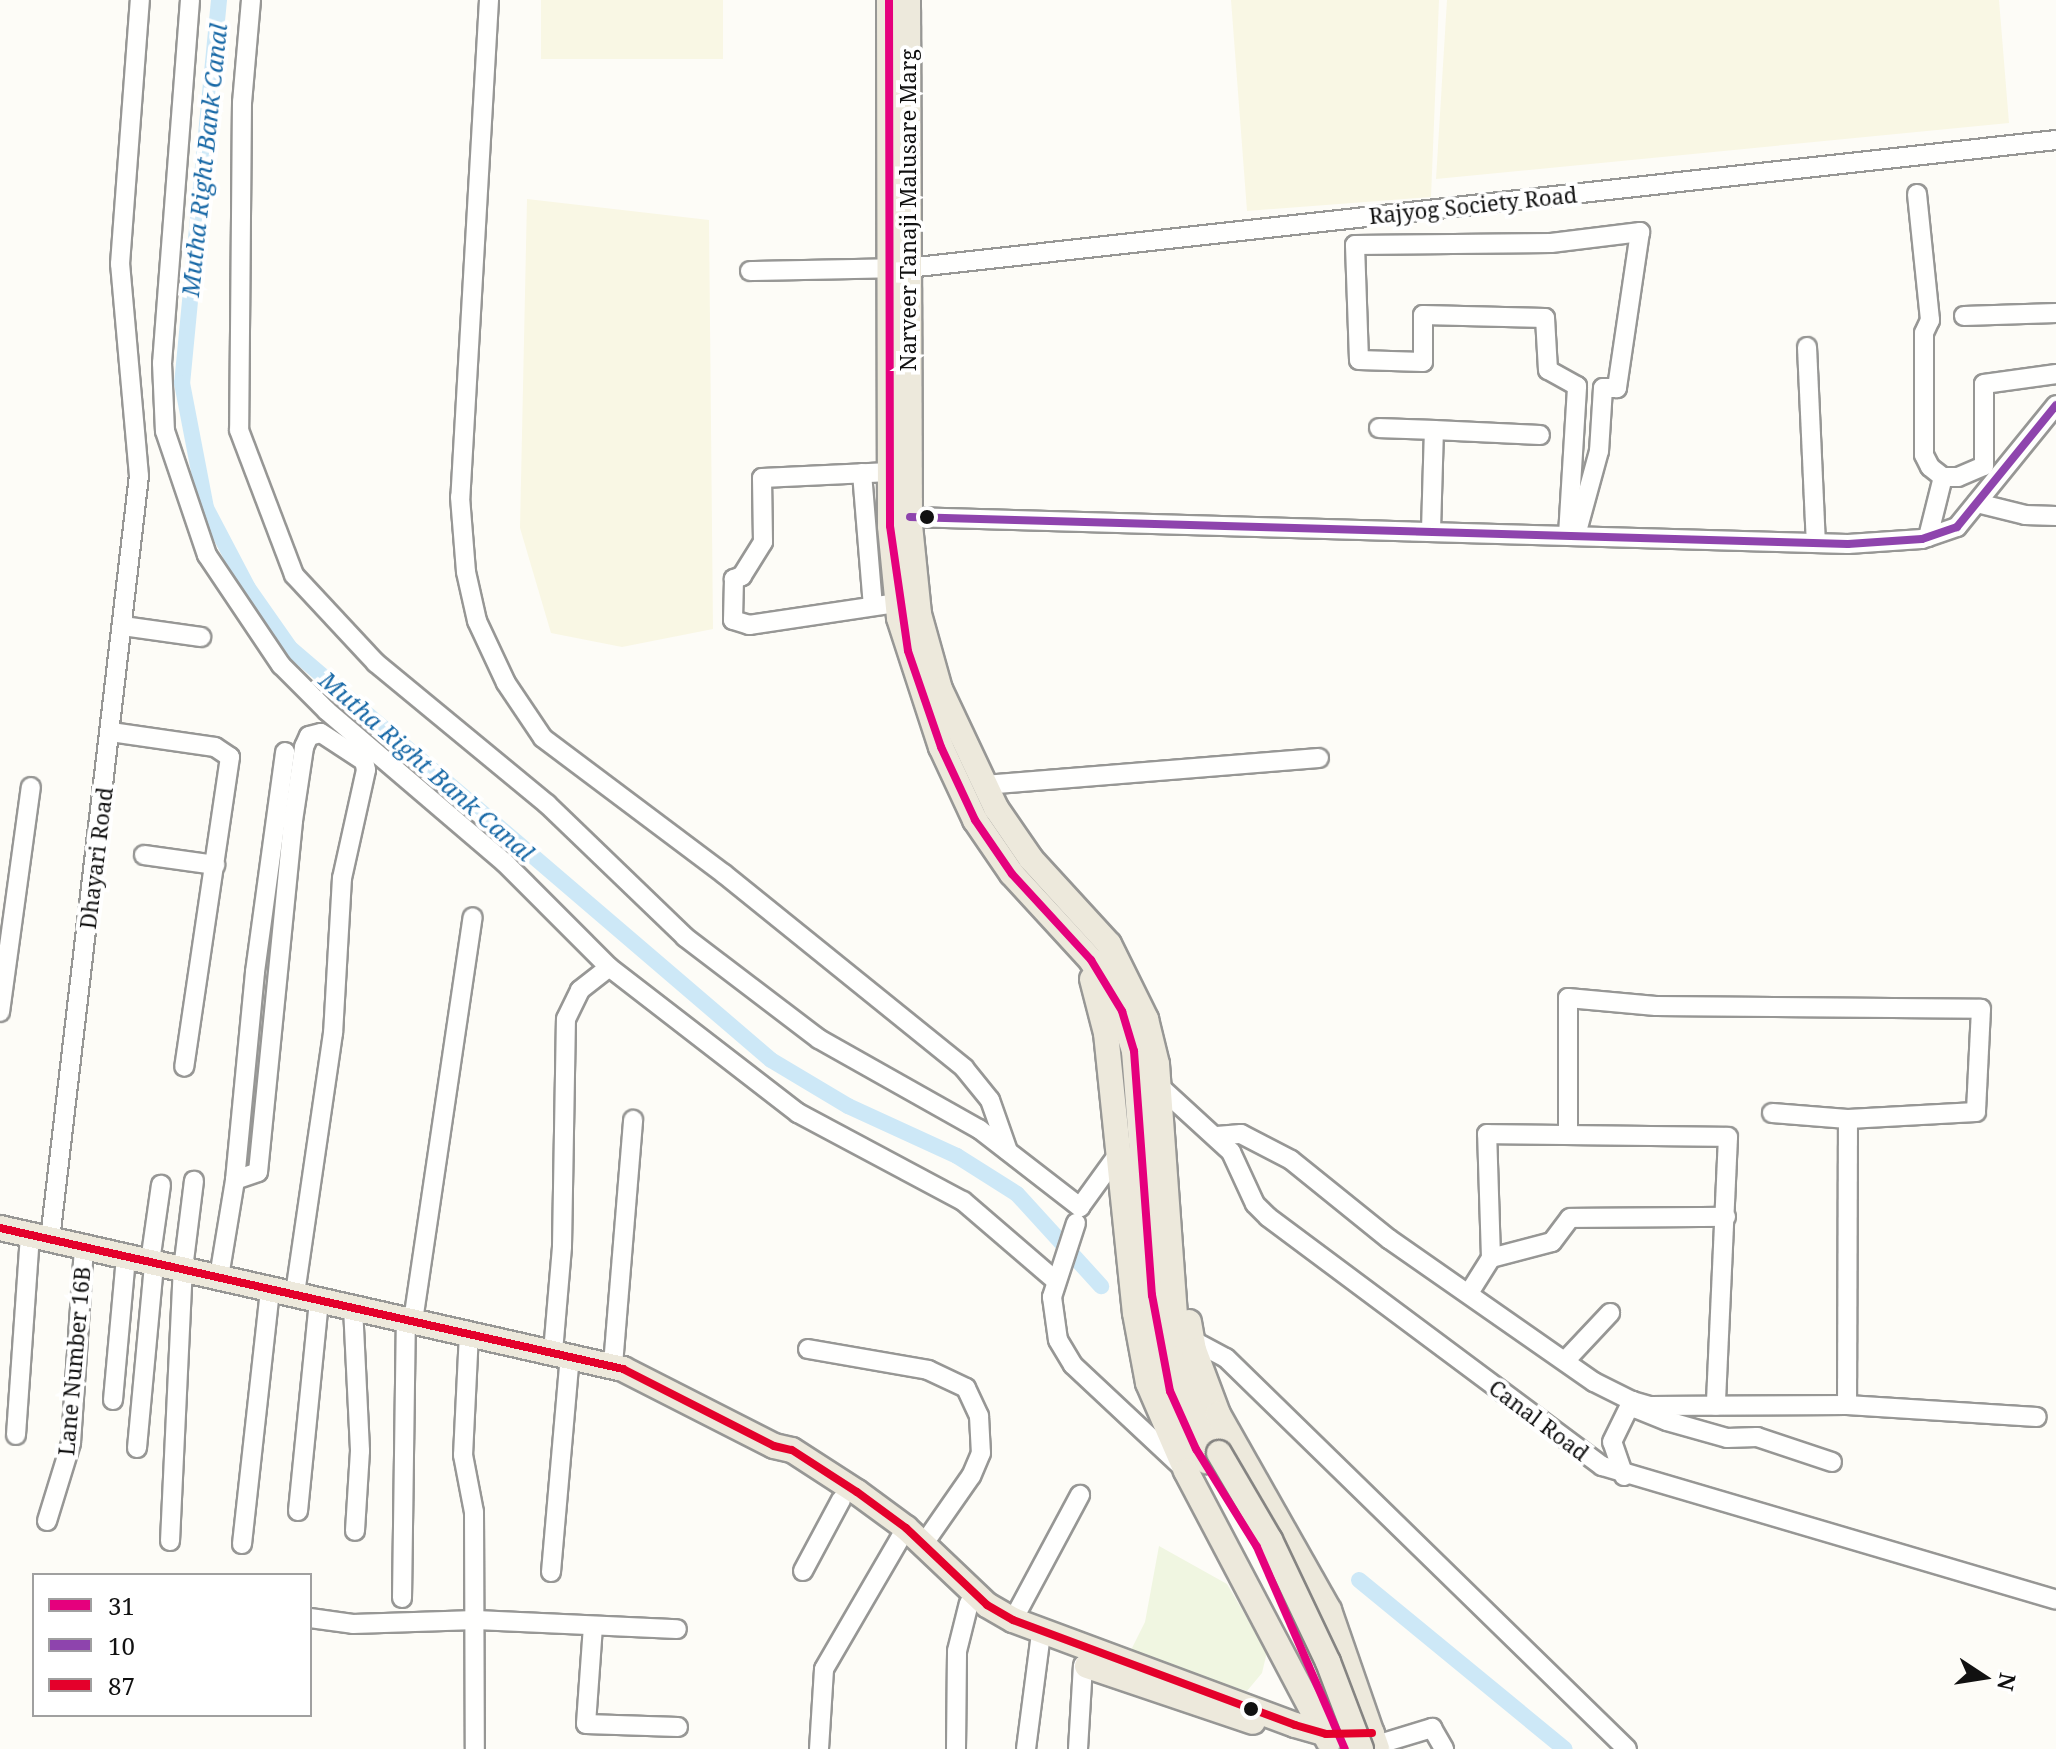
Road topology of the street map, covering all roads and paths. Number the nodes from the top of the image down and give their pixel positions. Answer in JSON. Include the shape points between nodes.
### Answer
{"nodes":[{"id":1,"x":140,"y":0,"type":"edge"},
{"id":2,"x":190,"y":0,"type":"edge"},
{"id":3,"x":251,"y":0,"type":"edge"},
{"id":4,"x":489,"y":0,"type":"edge"},
{"id":5,"x":898,"y":10,"type":"edge"},
{"id":6,"x":2056,"y":140,"type":"edge"},
{"id":7,"x":1917,"y":194,"type":"dead end"},
{"id":8,"x":899,"y":269,"type":"junction"},
{"id":9,"x":750,"y":271,"type":"dead end"},
{"id":10,"x":2056,"y":313,"type":"edge"},
{"id":11,"x":1964,"y":316,"type":"dead end"},
{"id":12,"x":1807,"y":347,"type":"dead end"},
{"id":13,"x":2056,"y":374,"type":"edge"},
{"id":14,"x":2056,"y":405,"type":"edge"},
{"id":15,"x":1379,"y":428,"type":"dead end"},
{"id":16,"x":1434,"y":430,"type":"junction"},
{"id":17,"x":1540,"y":435,"type":"dead end"},
{"id":18,"x":1598,"y":454,"type":"junction"},
{"id":19,"x":1573,"y":455,"type":"junction"},
{"id":20,"x":890,"y":472,"type":"junction"},
{"id":21,"x":862,"y":473,"type":"junction"},
{"id":22,"x":1943,"y":477,"type":"junction"},
{"id":23,"x":1977,"y":503,"type":"junction"},
{"id":24,"x":2056,"y":516,"type":"edge"},
{"id":25,"x":910,"y":517,"type":"junction"},
{"id":26,"x":1431,"y":530,"type":"junction"},
{"id":27,"x":1572,"y":535,"type":"junction"},
{"id":28,"x":1928,"y":537,"type":"junction"},
{"id":29,"x":1816,"y":543,"type":"junction"},
{"id":30,"x":885,"y":604,"type":"junction"},
{"id":31,"x":123,"y":626,"type":"junction"},
{"id":32,"x":201,"y":637,"type":"dead end"},
{"id":33,"x":111,"y":732,"type":"junction"},
{"id":34,"x":285,"y":752,"type":"dead end"},
{"id":35,"x":1319,"y":758,"type":"dead end"},
{"id":36,"x":984,"y":785,"type":"junction"},
{"id":37,"x":31,"y":787,"type":"dead end"},
{"id":38,"x":144,"y":855,"type":"dead end"},
{"id":39,"x":215,"y":865,"type":"junction"},
{"id":40,"x":473,"y":917,"type":"dead end"},
{"id":41,"x":1079,"y":947,"type":"junction"},
{"id":42,"x":609,"y":967,"type":"junction"},
{"id":43,"x":0,"y":1012,"type":"edge"},
{"id":44,"x":184,"y":1067,"type":"dead end"},
{"id":45,"x":1159,"y":1086,"type":"junction"},
{"id":46,"x":1772,"y":1113,"type":"dead end"},
{"id":47,"x":1848,"y":1119,"type":"junction"},
{"id":48,"x":633,"y":1120,"type":"dead end"},
{"id":49,"x":1159,"y":1120,"type":"junction"},
{"id":50,"x":1568,"y":1135,"type":"junction"},
{"id":51,"x":1217,"y":1136,"type":"junction"},
{"id":52,"x":1008,"y":1152,"type":"junction"},
{"id":53,"x":1119,"y":1153,"type":"junction"},
{"id":54,"x":235,"y":1180,"type":"junction"},
{"id":55,"x":194,"y":1181,"type":"dead end"},
{"id":56,"x":161,"y":1185,"type":"dead end"},
{"id":57,"x":1078,"y":1215,"type":"junction"},
{"id":58,"x":1726,"y":1217,"type":"junction"},
{"id":59,"x":0,"y":1228,"type":"edge"},
{"id":60,"x":40,"y":1237,"type":"junction"},
{"id":61,"x":84,"y":1247,"type":"junction"},
{"id":62,"x":126,"y":1257,"type":"junction"},
{"id":63,"x":1491,"y":1258,"type":"junction"},
{"id":64,"x":152,"y":1262,"type":"junction"},
{"id":65,"x":183,"y":1269,"type":"junction"},
{"id":66,"x":219,"y":1277,"type":"junction"},
{"id":67,"x":1055,"y":1280,"type":"junction"},
{"id":68,"x":270,"y":1289,"type":"junction"},
{"id":69,"x":1469,"y":1293,"type":"junction"},
{"id":70,"x":307,"y":1297,"type":"junction"},
{"id":71,"x":353,"y":1307,"type":"junction"},
{"id":72,"x":1610,"y":1313,"type":"dead end"},
{"id":73,"x":413,"y":1321,"type":"junction"},
{"id":74,"x":469,"y":1333,"type":"junction"},
{"id":75,"x":1192,"y":1340,"type":"junction"},
{"id":76,"x":808,"y":1349,"type":"dead end"},
{"id":77,"x":561,"y":1354,"type":"junction"},
{"id":78,"x":1565,"y":1361,"type":"junction"},
{"id":79,"x":613,"y":1365,"type":"junction"},
{"id":80,"x":113,"y":1400,"type":"dead end"},
{"id":81,"x":1632,"y":1401,"type":"junction"},
{"id":82,"x":1847,"y":1405,"type":"junction"},
{"id":83,"x":1716,"y":1406,"type":"junction"},
{"id":84,"x":2037,"y":1417,"type":"dead end"},
{"id":85,"x":16,"y":1435,"type":"dead end"},
{"id":86,"x":774,"y":1446,"type":"junction"},
{"id":87,"x":137,"y":1448,"type":"dead end"},
{"id":88,"x":1203,"y":1462,"type":"junction"},
{"id":89,"x":1832,"y":1462,"type":"dead end"},
{"id":90,"x":1624,"y":1476,"type":"junction"},
{"id":91,"x":1080,"y":1495,"type":"dead end"},
{"id":92,"x":841,"y":1500,"type":"junction"},
{"id":93,"x":298,"y":1511,"type":"dead end"},
{"id":94,"x":47,"y":1521,"type":"dead end"},
{"id":95,"x":355,"y":1531,"type":"dead end"},
{"id":96,"x":909,"y":1538,"type":"junction"},
{"id":97,"x":170,"y":1541,"type":"dead end"},
{"id":98,"x":242,"y":1544,"type":"dead end"},
{"id":99,"x":803,"y":1571,"type":"dead end"},
{"id":100,"x":551,"y":1572,"type":"dead end"},
{"id":101,"x":402,"y":1598,"type":"dead end"},
{"id":102,"x":2056,"y":1600,"type":"edge"},
{"id":103,"x":969,"y":1603,"type":"junction"},
{"id":104,"x":312,"y":1618,"type":"edge"},
{"id":105,"x":476,"y":1620,"type":"junction"},
{"id":106,"x":1013,"y":1620,"type":"junction"},
{"id":107,"x":593,"y":1626,"type":"junction"},
{"id":108,"x":677,"y":1629,"type":"dead end"},
{"id":109,"x":1040,"y":1640,"type":"junction"},
{"id":110,"x":1083,"y":1665,"type":"junction"},
{"id":111,"x":1295,"y":1725,"type":"junction"},
{"id":112,"x":678,"y":1727,"type":"dead end"},
{"id":113,"x":1334,"y":1744,"type":"edge"},
{"id":114,"x":1371,"y":1744,"type":"edge"},
{"id":115,"x":475,"y":1749,"type":"edge"},
{"id":116,"x":819,"y":1749,"type":"edge"},
{"id":117,"x":956,"y":1749,"type":"edge"},
{"id":118,"x":1026,"y":1749,"type":"edge"},
{"id":119,"x":1078,"y":1749,"type":"edge"},
{"id":120,"x":1444,"y":1749,"type":"edge"},
{"id":121,"x":1627,"y":1749,"type":"edge"}],
"edges":[{"from":1,"to":31,"type":"street","name":"Dhayari Road","via":[[120,264],[139,476]]},
{"from":2,"to":42,"type":"street","via":[[162,363],[165,431],[207,555],[281,665],[327,711],[504,862]]},
{"from":3,"to":52,"type":"street","via":[[242,102],[239,430],[294,575],[376,663],[547,804],[685,937],[819,1039],[979,1129]]},
{"from":4,"to":52,"type":"street","via":[[460,497],[466,572],[477,621],[506,683],[543,738],[724,874],[964,1068],[990,1100]]},
{"from":5,"to":8,"type":"main road","name":"Narveer Tanaji Malusare Marg"},
{"from":6,"to":8,"type":"street","name":"Rajyog Society Road"},
{"from":7,"to":22,"type":"street","via":[[1930,320],[1924,333],[1924,455]]},
{"from":8,"to":9,"type":"street","name":"Rajyog Society Road"},
{"from":8,"to":20,"type":"main road","name":"Narveer Tanaji Malusare Marg"},
{"from":8,"to":25,"type":"main road","name":"Narveer Tanaji Malusare Marg"},
{"from":10,"to":11,"type":"street"},
{"from":12,"to":29,"type":"street"},
{"from":13,"to":22,"type":"street","via":[[1984,384],[1984,466]]},
{"from":14,"to":23,"type":"street"},
{"from":15,"to":16,"type":"street"},
{"from":16,"to":17,"type":"street"},
{"from":16,"to":26,"type":"street"},
{"from":18,"to":19,"type":"street"},
{"from":18,"to":19,"type":"street","via":[[1603,388],[1617,388],[1640,232],[1551,243],[1355,245],[1359,360],[1423,362],[1423,315],[1545,318],[1548,370],[1577,386]]},
{"from":18,"to":27,"type":"street"},
{"from":19,"to":27,"type":"street"},
{"from":20,"to":21,"type":"street"},
{"from":20,"to":30,"type":"main road","name":"Narveer Tanaji Malusare Marg"},
{"from":21,"to":30,"type":"street"},
{"from":21,"to":30,"type":"street","via":[[762,478],[763,542],[742,576],[734,579],[733,620],[749,625]]},
{"from":22,"to":28,"type":"street"},
{"from":23,"to":24,"type":"street","via":[[2025,515]]},
{"from":23,"to":28,"type":"street","via":[[1957,527]]},
{"from":25,"to":26,"type":"street"},
{"from":25,"to":36,"type":"main road","name":"Narveer Tanaji Malusare Marg","via":[[913,571],[927,646],[940,689]]},
{"from":26,"to":27,"type":"street"},
{"from":27,"to":29,"type":"street"},
{"from":28,"to":29,"type":"street"},
{"from":30,"to":41,"type":"main road","name":"Narveer Tanaji Malusare Marg","via":[[975,820],[1012,874]]},
{"from":31,"to":32,"type":"street"},
{"from":31,"to":33,"type":"street","name":"Dhayari Road"},
{"from":33,"to":39,"type":"street","via":[[227,752],[231,763]]},
{"from":33,"to":60,"type":"street","name":"Dhayari Road"},
{"from":34,"to":54,"type":"street","via":[[255,972]]},
{"from":35,"to":36,"type":"street"},
{"from":36,"to":45,"type":"main road","name":"Narveer Tanaji Malusare Marg","via":[[1031,859],[1109,944],[1146,1019]]},
{"from":37,"to":43,"type":"street"},
{"from":38,"to":39,"type":"street"},
{"from":39,"to":44,"type":"street"},
{"from":40,"to":73,"type":"street"},
{"from":41,"to":53,"type":"main road","via":[[1106,1033]]},
{"from":41,"to":88,"type":"main road","name":"Narveer Tanaji Malusare Marg","via":[[1122,1011],[1134,1051],[1155,1327],[1170,1391]]},
{"from":42,"to":67,"type":"street","via":[[798,1113],[963,1201]]},
{"from":42,"to":77,"type":"street","via":[[580,990],[566,1019]]},
{"from":45,"to":49,"type":"main road","name":"Narveer Tanaji Malusare Marg"},
{"from":45,"to":51,"type":"street","name":"Canal Road"},
{"from":46,"to":47,"type":"street"},
{"from":47,"to":50,"type":"street","via":[[1976,1112],[1981,1009],[1656,1006],[1568,998]]},
{"from":47,"to":82,"type":"street"},
{"from":48,"to":79,"type":"street"},
{"from":49,"to":75,"type":"main road","via":[[1175,1151]]},
{"from":49,"to":88,"type":"main road","name":"Narveer Tanaji Malusare Marg","via":[[1178,1358],[1198,1422]]},
{"from":50,"to":58,"type":"street","via":[[1728,1137]]},
{"from":50,"to":63,"type":"street","via":[[1487,1134]]},
{"from":51,"to":69,"type":"street","via":[[1241,1134],[1291,1160],[1389,1239]]},
{"from":51,"to":90,"type":"street","name":"Canal Road","via":[[1268,1217],[1576,1451]]},
{"from":52,"to":57,"type":"street"},
{"from":53,"to":57,"type":"street"},
{"from":53,"to":88,"type":"main road","via":[[1148,1383]]},
{"from":54,"to":66,"type":"street"},
{"from":54,"to":70,"type":"street","via":[[258,1172],[293,821],[304,747],[309,736],[321,733],[364,761],[366,770],[342,878]]},
{"from":55,"to":65,"type":"street"},
{"from":56,"to":64,"type":"street"},
{"from":57,"to":67,"type":"street"},
{"from":58,"to":63,"type":"street","via":[[1570,1218],[1552,1242]]},
{"from":58,"to":83,"type":"street"},
{"from":59,"to":60,"type":"main road"},
{"from":60,"to":61,"type":"main road"},
{"from":60,"to":85,"type":"street","name":"Dhayari Road"},
{"from":61,"to":62,"type":"main road"},
{"from":61,"to":94,"type":"street","name":"Lane Number 16B","via":[[71,1443]]},
{"from":62,"to":64,"type":"main road"},
{"from":62,"to":80,"type":"street"},
{"from":63,"to":69,"type":"street"},
{"from":64,"to":65,"type":"main road"},
{"from":64,"to":87,"type":"street"},
{"from":65,"to":66,"type":"main road"},
{"from":65,"to":97,"type":"street"},
{"from":66,"to":68,"type":"main road"},
{"from":67,"to":88,"type":"street","via":[[1052,1322],[1073,1365]]},
{"from":68,"to":70,"type":"main road"},
{"from":68,"to":98,"type":"street"},
{"from":69,"to":78,"type":"street"},
{"from":70,"to":71,"type":"main road"},
{"from":70,"to":93,"type":"street"},
{"from":71,"to":73,"type":"main road"},
{"from":71,"to":95,"type":"street","via":[[360,1451]]},
{"from":72,"to":78,"type":"street"},
{"from":73,"to":74,"type":"main road"},
{"from":73,"to":101,"type":"street","via":[[406,1326]]},
{"from":74,"to":77,"type":"main road"},
{"from":74,"to":105,"type":"street","via":[[463,1455],[474,1512]]},
{"from":75,"to":114,"type":"main road","via":[[1218,1414],[1329,1610]]},
{"from":75,"to":121,"type":"street","via":[[1226,1358]]},
{"from":76,"to":96,"type":"street","via":[[928,1370],[966,1388],[979,1416],[981,1453],[971,1476]]},
{"from":77,"to":79,"type":"main road"},
{"from":77,"to":100,"type":"street"},
{"from":78,"to":81,"type":"street"},
{"from":79,"to":86,"type":"main road"},
{"from":81,"to":83,"type":"street"},
{"from":81,"to":89,"type":"street","via":[[1637,1409],[1667,1421],[1727,1438],[1749,1435]]},
{"from":81,"to":90,"type":"street","via":[[1612,1442]]},
{"from":82,"to":83,"type":"street"},
{"from":82,"to":84,"type":"street"},
{"from":86,"to":92,"type":"main road","via":[[785,1463]]},
{"from":86,"to":96,"type":"main road","via":[[792,1450]]},
{"from":88,"to":113,"type":"main road","via":[[1257,1547]]},
{"from":88,"to":114,"type":"main road","bridge":true,"via":[[1270,1540]]},
{"from":90,"to":102,"type":"street","name":"Canal Road"},
{"from":91,"to":106,"type":"street"},
{"from":92,"to":96,"type":"main road"},
{"from":92,"to":99,"type":"street"},
{"from":96,"to":103,"type":"main road"},
{"from":96,"to":106,"type":"main road","via":[[987,1605]]},
{"from":96,"to":116,"type":"street","via":[[824,1669]]},
{"from":103,"to":109,"type":"main road"},
{"from":103,"to":117,"type":"street","via":[[957,1651]]},
{"from":104,"to":105,"type":"street","via":[[353,1624]]},
{"from":105,"to":107,"type":"street"},
{"from":105,"to":115,"type":"street"},
{"from":106,"to":109,"type":"main road"},
{"from":107,"to":108,"type":"street"},
{"from":107,"to":112,"type":"street","via":[[586,1724]]},
{"from":109,"to":110,"type":"main road"},
{"from":109,"to":111,"type":"main road"},
{"from":109,"to":118,"type":"street"},
{"from":110,"to":111,"type":"main road","via":[[1227,1715],[1280,1729]]},
{"from":110,"to":119,"type":"street"},
{"from":111,"to":113,"type":"main road"},
{"from":113,"to":114,"type":"main road"},
{"from":114,"to":120,"type":"street","via":[[1432,1728]]}]}
